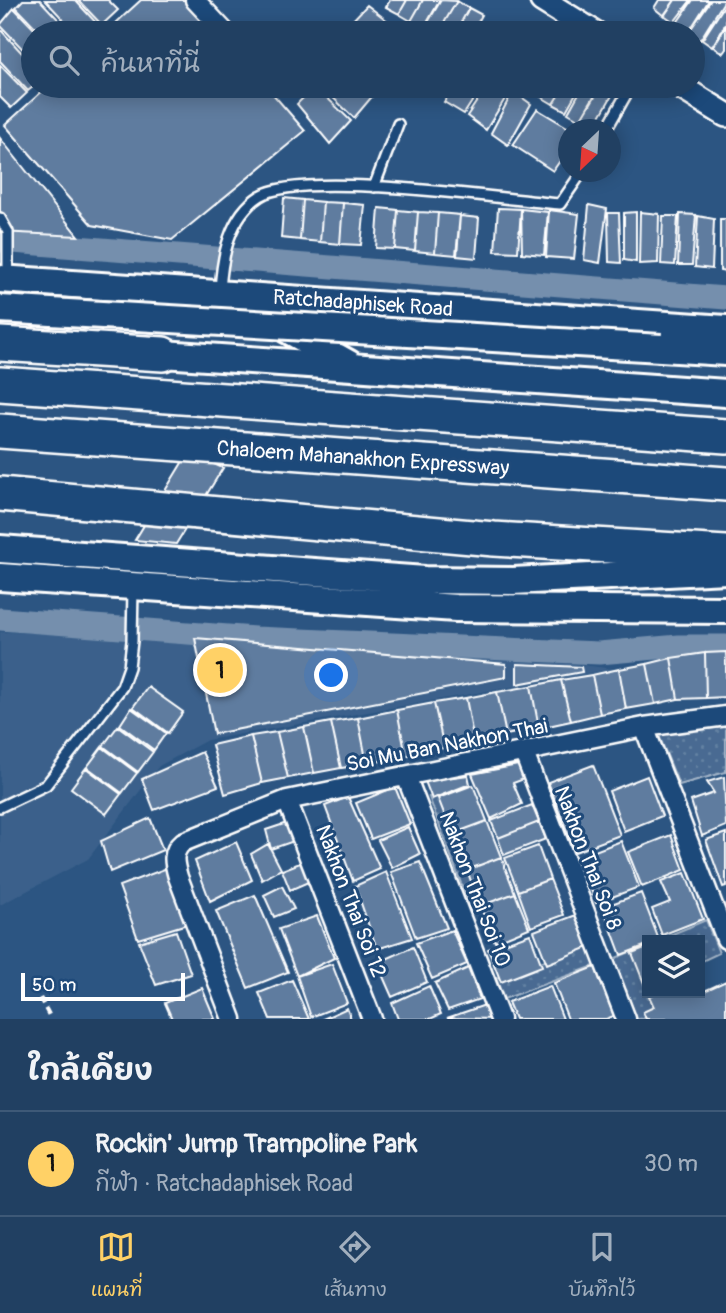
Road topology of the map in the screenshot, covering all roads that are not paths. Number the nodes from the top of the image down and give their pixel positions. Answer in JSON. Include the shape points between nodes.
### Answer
{"nodes":[{"id":1,"x":195,"y":0,"type":"edge"},
{"id":2,"x":542,"y":0,"type":"edge"},
{"id":3,"x":215,"y":21,"type":"edge"},
{"id":4,"x":576,"y":21,"type":"edge"},
{"id":5,"x":624,"y":98,"type":"edge"},
{"id":6,"x":698,"y":98,"type":"edge"},
{"id":7,"x":726,"y":115,"type":"edge"},
{"id":8,"x":612,"y":119,"type":"edge"},
{"id":9,"x":398,"y":124,"type":"dead end"},
{"id":10,"x":576,"y":182,"type":"edge"},
{"id":11,"x":374,"y":187,"type":"junction"},
{"id":12,"x":0,"y":218,"type":"edge"},
{"id":13,"x":6,"y":271,"type":"edge"},
{"id":14,"x":220,"y":293,"type":"junction"},
{"id":15,"x":0,"y":309,"type":"edge"},
{"id":16,"x":726,"y":330,"type":"edge"},
{"id":17,"x":0,"y":344,"type":"edge"},
{"id":18,"x":726,"y":352,"type":"edge"},
{"id":19,"x":163,"y":354,"type":"joint"},
{"id":20,"x":357,"y":368,"type":"junction"},
{"id":21,"x":0,"y":384,"type":"edge"},
{"id":22,"x":726,"y":393,"type":"edge"},
{"id":23,"x":0,"y":431,"type":"edge"},
{"id":24,"x":726,"y":436,"type":"edge"},
{"id":25,"x":726,"y":484,"type":"edge"},
{"id":26,"x":0,"y":494,"type":"edge"},
{"id":27,"x":0,"y":549,"type":"edge"},
{"id":28,"x":726,"y":553,"type":"edge"},
{"id":29,"x":726,"y":570,"type":"edge"},
{"id":30,"x":0,"y":577,"type":"edge"},
{"id":31,"x":133,"y":587,"type":"junction"},
{"id":32,"x":726,"y":610,"type":"edge"},
{"id":33,"x":726,"y":716,"type":"edge"},
{"id":34,"x":644,"y":727,"type":"junction"},
{"id":35,"x":524,"y":753,"type":"junction"},
{"id":36,"x":407,"y":776,"type":"junction"},
{"id":37,"x":287,"y":800,"type":"junction"},
{"id":38,"x":0,"y":807,"type":"edge"},
{"id":39,"x":726,"y":939,"type":"edge"},
{"id":40,"x":232,"y":1019,"type":"edge"},
{"id":41,"x":372,"y":1019,"type":"edge"},
{"id":42,"x":500,"y":1019,"type":"edge"},
{"id":43,"x":626,"y":1019,"type":"edge"}],
"edges":[{"from":1,"to":3,"type":"street"},
{"from":2,"to":4,"type":"street"},
{"from":5,"to":8,"type":"lane"},
{"from":6,"to":7,"type":"street"},
{"from":9,"to":11,"type":"lane"},
{"from":10,"to":11,"type":"lane","via":[[560,204]]},
{"from":11,"to":14,"type":"lane","via":[[296,185],[258,198],[234,225]]},
{"from":12,"to":13,"type":"lane","via":[[8,232]]},
{"from":13,"to":14,"type":"main road","name":"Ratchadaphisek Road"},
{"from":14,"to":16,"type":"main road","name":"Ratchadaphisek Road"},
{"from":14,"to":20,"type":"main road"},
{"from":15,"to":18,"type":"main road","name":"Ratchadaphisek Road","bridge":true},
{"from":17,"to":19,"type":"highway"},
{"from":19,"to":20,"type":"main road"},
{"from":20,"to":22,"type":"main road"},
{"from":21,"to":24,"type":"highway"},
{"from":23,"to":25,"type":"highway","name":"Chaloem Mahanakhon Expressway"},
{"from":26,"to":28,"type":"highway","via":[[494,539]]},
{"from":27,"to":29,"type":"main road","via":[[425,580]]},
{"from":30,"to":31,"type":"main road"},
{"from":31,"to":32,"type":"main road","via":[[456,608]]},
{"from":31,"to":38,"type":"lane","via":[[132,641],[122,687],[46,785]]},
{"from":33,"to":34,"type":"street","name":"Soi Mu Ban Nakhon Thai"},
{"from":34,"to":35,"type":"street","name":"Soi Mu Ban Nakhon Thai"},
{"from":34,"to":39,"type":"street"},
{"from":35,"to":36,"type":"street","name":"Soi Mu Ban Nakhon Thai"},
{"from":35,"to":43,"type":"street","name":"Nakhon Thai Soi 8"},
{"from":36,"to":37,"type":"street","name":"Soi Mu Ban Nakhon Thai"},
{"from":36,"to":42,"type":"street","name":"Nakhon Thai Soi 10"},
{"from":37,"to":40,"type":"street","name":"Soi Mu Ban Nakhon Thai","via":[[176,848],[178,877]]},
{"from":37,"to":41,"type":"street","name":"Nakhon Thai Soi 12"}]}
